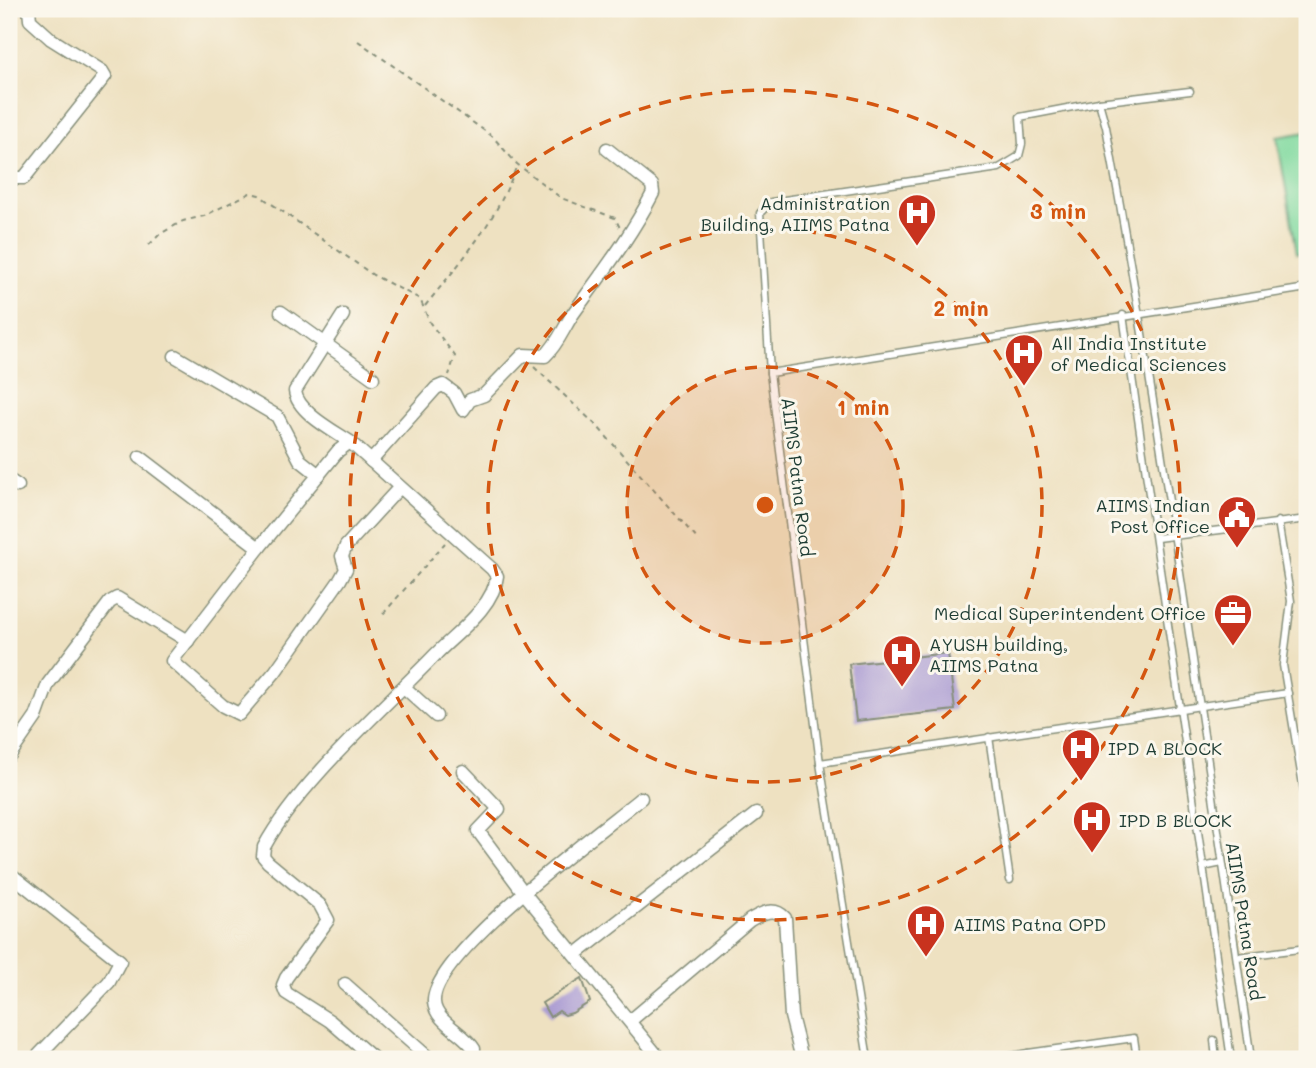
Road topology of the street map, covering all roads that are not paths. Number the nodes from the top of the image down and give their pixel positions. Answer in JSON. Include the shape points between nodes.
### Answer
{"nodes":[{"id":1,"x":29,"y":9,"type":"edge"},
{"id":2,"x":1190,"y":91,"type":"dead end"},
{"id":3,"x":1099,"y":102,"type":"junction"},
{"id":4,"x":607,"y":149,"type":"dead end"},
{"id":5,"x":9,"y":178,"type":"edge"},
{"id":6,"x":1307,"y":288,"type":"edge"},
{"id":7,"x":281,"y":312,"type":"dead end"},
{"id":8,"x":1140,"y":313,"type":"junction"},
{"id":9,"x":343,"y":315,"type":"dead end"},
{"id":10,"x":1123,"y":315,"type":"junction"},
{"id":11,"x":324,"y":344,"type":"junction"},
{"id":12,"x":175,"y":356,"type":"dead end"},
{"id":13,"x":770,"y":373,"type":"junction"},
{"id":14,"x":373,"y":378,"type":"dead end"},
{"id":15,"x":350,"y":442,"type":"junction"},
{"id":16,"x":140,"y":457,"type":"dead end"},
{"id":17,"x":371,"y":461,"type":"junction"},
{"id":18,"x":319,"y":475,"type":"junction"},
{"id":19,"x":400,"y":487,"type":"junction"},
{"id":20,"x":1307,"y":519,"type":"edge"},
{"id":21,"x":1278,"y":521,"type":"junction"},
{"id":22,"x":1177,"y":534,"type":"junction"},
{"id":23,"x":1157,"y":538,"type":"junction"},
{"id":24,"x":259,"y":548,"type":"junction"},
{"id":25,"x":188,"y":641,"type":"junction"},
{"id":26,"x":405,"y":688,"type":"junction"},
{"id":27,"x":1288,"y":693,"type":"junction"},
{"id":28,"x":1198,"y":705,"type":"junction"},
{"id":29,"x":1181,"y":707,"type":"junction"},
{"id":30,"x":436,"y":716,"type":"dead end"},
{"id":31,"x":989,"y":737,"type":"junction"},
{"id":32,"x":9,"y":756,"type":"edge"},
{"id":33,"x":820,"y":763,"type":"junction"},
{"id":34,"x":463,"y":771,"type":"dead end"},
{"id":35,"x":641,"y":798,"type":"dead end"},
{"id":36,"x":1307,"y":809,"type":"edge"},
{"id":37,"x":756,"y":814,"type":"dead end"},
{"id":38,"x":1222,"y":863,"type":"junction"},
{"id":39,"x":1203,"y":867,"type":"junction"},
{"id":40,"x":9,"y":873,"type":"edge"},
{"id":41,"x":1010,"y":880,"type":"dead end"},
{"id":42,"x":524,"y":893,"type":"junction"},
{"id":43,"x":1307,"y":948,"type":"edge"},
{"id":44,"x":575,"y":955,"type":"junction"},
{"id":45,"x":1237,"y":957,"type":"junction"},
{"id":46,"x":345,"y":984,"type":"dead end"},
{"id":47,"x":630,"y":1021,"type":"junction"},
{"id":48,"x":1214,"y":1040,"type":"dead end"},
{"id":49,"x":1028,"y":1056,"type":"edge"},
{"id":50,"x":35,"y":1059,"type":"edge"},
{"id":51,"x":374,"y":1059,"type":"edge"},
{"id":52,"x":430,"y":1059,"type":"edge"},
{"id":53,"x":471,"y":1059,"type":"edge"},
{"id":54,"x":660,"y":1059,"type":"edge"},
{"id":55,"x":802,"y":1059,"type":"edge"},
{"id":56,"x":868,"y":1059,"type":"edge"},
{"id":57,"x":995,"y":1059,"type":"edge"},
{"id":58,"x":1137,"y":1059,"type":"edge"},
{"id":59,"x":1216,"y":1059,"type":"edge"},
{"id":60,"x":1231,"y":1059,"type":"edge"},
{"id":61,"x":1251,"y":1059,"type":"edge"}],
"edges":[{"from":1,"to":5,"type":"street","via":[[30,20],[42,32],[104,76],[24,178]]},
{"from":2,"to":3,"type":"lane"},
{"from":3,"to":8,"type":"lane","name":"AIIMS Patna Road"},
{"from":3,"to":13,"type":"lane","name":"AIIMS Patna Road","via":[[1020,117],[1019,156],[999,168],[764,206],[760,213]]},
{"from":4,"to":17,"type":"street","via":[[652,185],[653,193],[627,242],[573,313],[554,347],[545,356],[523,355],[463,410],[454,393],[443,385],[428,394]]},
{"from":6,"to":8,"type":"lane"},
{"from":7,"to":11,"type":"street"},
{"from":8,"to":10,"type":"lane"},
{"from":8,"to":22,"type":"lane","name":"AIIMS Patna Road"},
{"from":9,"to":11,"type":"street"},
{"from":10,"to":13,"type":"lane"},
{"from":10,"to":23,"type":"lane"},
{"from":11,"to":14,"type":"street"},
{"from":11,"to":15,"type":"street","via":[[298,384],[296,400]]},
{"from":12,"to":18,"type":"street","via":[[277,416],[300,460]]},
{"from":13,"to":33,"type":"lane","name":"AIIMS Patna Road"},
{"from":15,"to":17,"type":"street"},
{"from":15,"to":18,"type":"street"},
{"from":16,"to":24,"type":"street"},
{"from":17,"to":19,"type":"street"},
{"from":18,"to":24,"type":"street"},
{"from":19,"to":25,"type":"street","via":[[346,547],[342,556],[346,569],[340,580],[239,714],[223,706],[172,661]]},
{"from":19,"to":26,"type":"street","via":[[497,576],[467,623]]},
{"from":20,"to":21,"type":"lane"},
{"from":21,"to":22,"type":"lane"},
{"from":21,"to":27,"type":"lane","via":[[1291,601],[1283,651]]},
{"from":22,"to":23,"type":"lane"},
{"from":22,"to":28,"type":"lane","name":"AIIMS Patna Road"},
{"from":23,"to":29,"type":"lane"},
{"from":24,"to":25,"type":"street"},
{"from":25,"to":32,"type":"street","via":[[117,598],[110,602],[48,684],[36,717]]},
{"from":26,"to":30,"type":"street"},
{"from":26,"to":51,"type":"street","via":[[328,765],[271,835],[263,856],[320,905],[328,920],[286,978],[286,993],[330,1021]]},
{"from":27,"to":28,"type":"lane"},
{"from":27,"to":36,"type":"lane"},
{"from":28,"to":29,"type":"lane"},
{"from":28,"to":38,"type":"lane","name":"AIIMS Patna Road"},
{"from":29,"to":31,"type":"lane"},
{"from":29,"to":39,"type":"lane"},
{"from":31,"to":33,"type":"lane"},
{"from":31,"to":41,"type":"lane"},
{"from":33,"to":56,"type":"lane","name":"AIIMS Patna Road"},
{"from":34,"to":42,"type":"street","via":[[499,809],[478,831]]},
{"from":35,"to":42,"type":"street"},
{"from":37,"to":44,"type":"street"},
{"from":38,"to":39,"type":"lane"},
{"from":38,"to":45,"type":"lane","name":"AIIMS Patna Road"},
{"from":39,"to":60,"type":"lane"},
{"from":40,"to":50,"type":"street","via":[[120,961],[109,982]]},
{"from":42,"to":44,"type":"street"},
{"from":42,"to":53,"type":"street","via":[[453,960],[435,992],[438,1014],[474,1049]]},
{"from":43,"to":45,"type":"lane"},
{"from":44,"to":47,"type":"street"},
{"from":45,"to":61,"type":"lane","name":"AIIMS Patna Road"},
{"from":46,"to":52,"type":"street"},
{"from":47,"to":54,"type":"street"},
{"from":47,"to":55,"type":"street","via":[[750,920],[771,911],[785,918],[791,1016]]},
{"from":48,"to":59,"type":"lane"},
{"from":49,"to":57,"type":"lane"},
{"from":49,"to":58,"type":"lane","via":[[1134,1038]]}]}
